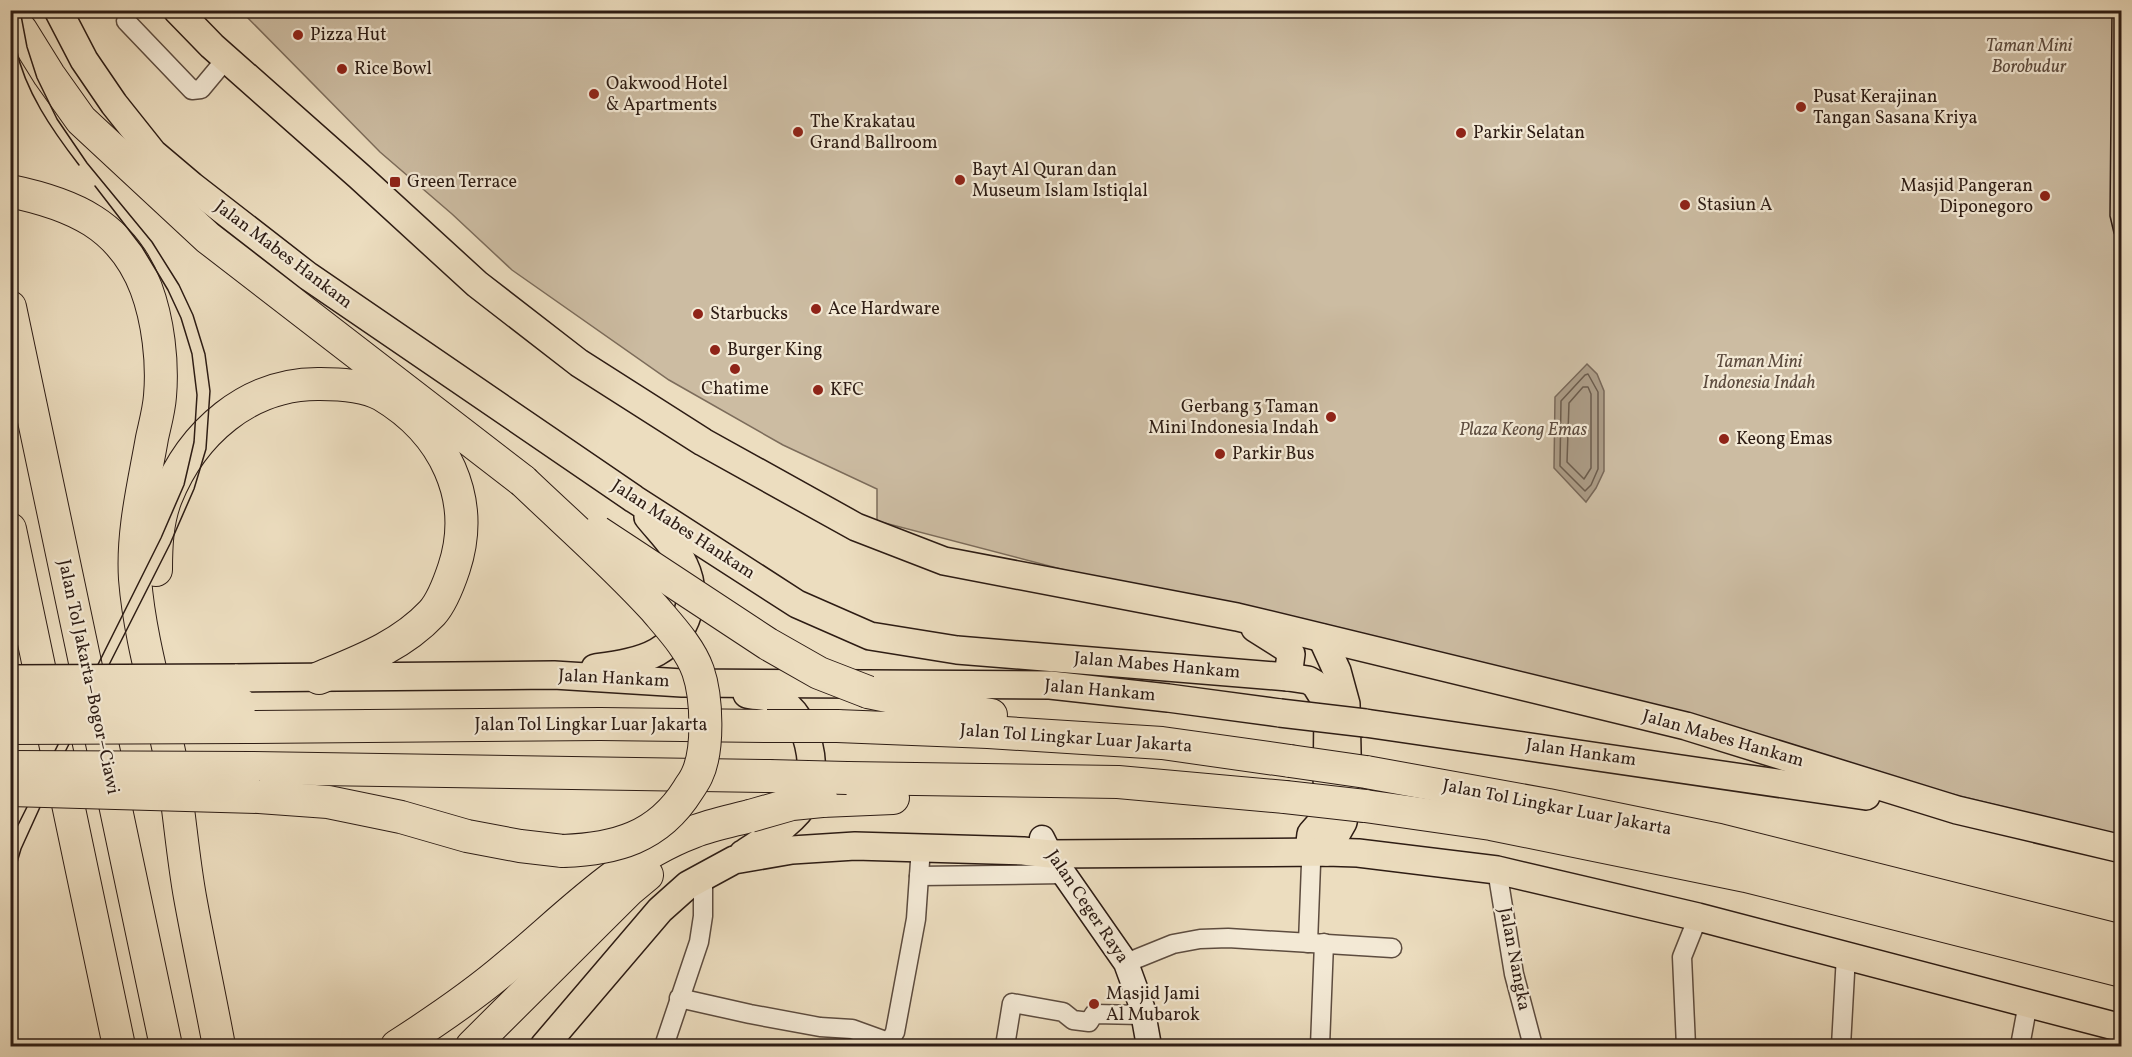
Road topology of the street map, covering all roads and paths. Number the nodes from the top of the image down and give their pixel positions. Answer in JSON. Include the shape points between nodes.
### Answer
{"nodes":[{"id":1,"x":58,"y":10,"type":"edge"},
{"id":2,"x":177,"y":10,"type":"edge"},
{"id":3,"x":16,"y":19,"type":"edge"},
{"id":4,"x":126,"y":21,"type":"dead end"},
{"id":5,"x":226,"y":59,"type":"junction"},
{"id":6,"x":10,"y":191,"type":"edge"},
{"id":7,"x":10,"y":307,"type":"edge"},
{"id":8,"x":522,"y":481,"type":"junction"},
{"id":9,"x":634,"y":499,"type":"junction"},
{"id":10,"x":10,"y":529,"type":"edge"},
{"id":11,"x":1237,"y":617,"type":"junction"},
{"id":12,"x":1322,"y":638,"type":"junction"},
{"id":13,"x":554,"y":675,"type":"junction"},
{"id":14,"x":1288,"y":677,"type":"junction"},
{"id":15,"x":318,"y":678,"type":"junction"},
{"id":16,"x":10,"y":679,"type":"edge"},
{"id":17,"x":682,"y":683,"type":"junction"},
{"id":18,"x":10,"y":703,"type":"edge"},
{"id":19,"x":240,"y":703,"type":"junction"},
{"id":20,"x":10,"y":728,"type":"edge"},
{"id":21,"x":1162,"y":743,"type":"junction"},
{"id":22,"x":171,"y":762,"type":"junction"},
{"id":23,"x":10,"y":767,"type":"edge"},
{"id":24,"x":1118,"y":782,"type":"junction"},
{"id":25,"x":10,"y":790,"type":"edge"},
{"id":26,"x":1957,"y":810,"type":"junction"},
{"id":27,"x":750,"y":816,"type":"junction"},
{"id":28,"x":921,"y":847,"type":"junction"},
{"id":29,"x":1318,"y":847,"type":"junction"},
{"id":30,"x":948,"y":848,"type":"junction"},
{"id":31,"x":2121,"y":849,"type":"edge"},
{"id":32,"x":1045,"y":854,"type":"junction"},
{"id":33,"x":734,"y":860,"type":"junction"},
{"id":34,"x":1497,"y":870,"type":"junction"},
{"id":35,"x":703,"y":876,"type":"junction"},
{"id":36,"x":919,"y":876,"type":"junction"},
{"id":37,"x":947,"y":876,"type":"junction"},
{"id":38,"x":1698,"y":917,"type":"junction"},
{"id":39,"x":2121,"y":941,"type":"edge"},
{"id":40,"x":1316,"y":943,"type":"junction"},
{"id":41,"x":1392,"y":948,"type":"dead end"},
{"id":42,"x":1846,"y":955,"type":"junction"},
{"id":43,"x":1126,"y":963,"type":"junction"},
{"id":44,"x":2121,"y":971,"type":"edge"},
{"id":45,"x":679,"y":998,"type":"junction"},
{"id":46,"x":2028,"y":1003,"type":"junction"},
{"id":47,"x":1142,"y":1015,"type":"junction"},
{"id":48,"x":2121,"y":1028,"type":"edge"},
{"id":49,"x":886,"y":1044,"type":"edge"},
{"id":50,"x":119,"y":1047,"type":"edge"},
{"id":51,"x":166,"y":1047,"type":"edge"},
{"id":52,"x":219,"y":1047,"type":"edge"},
{"id":53,"x":397,"y":1047,"type":"edge"},
{"id":54,"x":472,"y":1047,"type":"edge"},
{"id":55,"x":544,"y":1047,"type":"edge"},
{"id":56,"x":664,"y":1047,"type":"edge"},
{"id":57,"x":1005,"y":1047,"type":"edge"},
{"id":58,"x":1149,"y":1047,"type":"edge"},
{"id":59,"x":1320,"y":1047,"type":"edge"},
{"id":60,"x":1533,"y":1047,"type":"edge"},
{"id":61,"x":1686,"y":1047,"type":"edge"},
{"id":62,"x":1841,"y":1047,"type":"edge"},
{"id":63,"x":2020,"y":1047,"type":"edge"}],
"edges":[{"from":1,"to":9,"type":"main road","name":"Jalan Mabes Hankam","via":[[84,60],[153,153],[308,276]]},
{"from":2,"to":5,"type":"main road","name":"Jalan Mabes Hankam"},
{"from":3,"to":8,"type":"highway","via":[[81,120],[208,238]]},
{"from":4,"to":5,"type":"street","via":[[192,90],[201,89]]},
{"from":5,"to":11,"type":"main road","name":"Jalan Mabes Hankam","via":[[477,284],[579,363],[712,448],[856,527],[944,561]]},
{"from":6,"to":22,"type":"highway","via":[[74,209],[99,224],[126,249],[152,309],[160,396],[137,520],[135,577],[140,623]]},
{"from":7,"to":51,"type":"highway","name":"Jalan Tol Jakarta–Bogor–Ciawi"},
{"from":8,"to":21,"type":"highway","bridge":true,"via":[[768,644],[819,673],[868,692],[936,706]]},
{"from":8,"to":25,"type":"highway","bridge":true,"via":[[628,580],[685,646],[698,670],[704,695],[703,752],[698,774],[668,815],[646,833],[591,850],[563,851],[467,836],[401,816],[328,802]]},
{"from":9,"to":13,"type":"main road","via":[[683,563],[690,580],[689,615],[668,645],[655,653],[619,664]]},
{"from":9,"to":14,"type":"main road","name":"Jalan Mabes Hankam","via":[[797,604],[870,636],[957,650]]},
{"from":10,"to":50,"type":"highway"},
{"from":11,"to":12,"type":"main road","name":"Jalan Mabes Hankam"},
{"from":11,"to":14,"type":"main road","via":[[1291,654]]},
{"from":12,"to":26,"type":"main road","name":"Jalan Mabes Hankam","via":[[1686,726]]},
{"from":12,"to":29,"type":"main road","via":[[1346,704],[1348,799],[1343,822]]},
{"from":13,"to":15,"type":"main road","name":"Jalan Hankam"},
{"from":13,"to":17,"type":"main road","name":"Jalan Hankam"},
{"from":14,"to":29,"type":"main road","name":"Jalan Mabes Hankam","via":[[1315,684],[1328,705],[1327,805]]},
{"from":15,"to":19,"type":"main road","name":"Jalan Hankam"},
{"from":15,"to":22,"type":"highway","via":[[377,654],[434,611],[449,583],[462,537],[462,503],[449,466],[436,444],[420,424],[380,394],[344,384],[274,389],[243,403],[217,421],[195,448],[165,499],[157,535],[155,583],[169,703]]},
{"from":16,"to":19,"type":"main road","name":"Jalan Hankam","bridge":true},
{"from":17,"to":26,"type":"main road","name":"Jalan Hankam","bridge":true,"via":[[1050,685],[1365,723]]},
{"from":17,"to":33,"type":"main road","via":[[777,699],[803,725],[811,766],[806,801],[776,831]]},
{"from":18,"to":19,"type":"highway","bridge":true},
{"from":19,"to":20,"type":"highway","name":"Jalan Tol Lingkar Luar Jakarta","bridge":true},
{"from":19,"to":21,"type":"highway","name":"Jalan Tol Lingkar Luar Jakarta","bridge":true,"via":[[600,724],[837,726]]},
{"from":21,"to":39,"type":"highway","name":"Jalan Tol Lingkar Luar Jakarta","bridge":true,"via":[[1366,772],[1719,840]]},
{"from":22,"to":52,"type":"highway","via":[[190,896]]},
{"from":23,"to":24,"type":"highway","name":"Jalan Tol Lingkar Luar Jakarta","bridge":true},
{"from":24,"to":27,"type":"highway","bridge":true,"via":[[1015,792],[822,801],[792,804]]},
{"from":24,"to":44,"type":"highway","name":"Jalan Tol Lingkar Luar Jakarta","bridge":true,"via":[[1365,806],[1491,824],[1746,876]]},
{"from":26,"to":31,"type":"main road","name":"Jalan Mabes Hankam"},
{"from":27,"to":53,"type":"highway","via":[[693,831],[639,861],[600,887],[461,1004]]},
{"from":27,"to":54,"type":"highway","via":[[649,873]]},
{"from":28,"to":30,"type":"main road"},
{"from":28,"to":33,"type":"main road","via":[[820,848]]},
{"from":28,"to":36,"type":"street"},
{"from":29,"to":32,"type":"main road"},
{"from":29,"to":34,"type":"main road"},
{"from":29,"to":40,"type":"street"},
{"from":30,"to":32,"type":"main road"},
{"from":30,"to":37,"type":"street"},
{"from":32,"to":37,"type":"street"},
{"from":32,"to":43,"type":"main road","name":"Jalan Ceger Raya"},
{"from":33,"to":35,"type":"main road"},
{"from":34,"to":38,"type":"main road"},
{"from":34,"to":60,"type":"street","name":"Jalan Nangka","via":[[1514,974]]},
{"from":35,"to":45,"type":"street","via":[[699,942]]},
{"from":35,"to":55,"type":"main road","via":[[680,890],[660,910]]},
{"from":36,"to":37,"type":"street"},
{"from":36,"to":49,"type":"street","via":[[916,919],[895,1032]]},
{"from":38,"to":42,"type":"main road"},
{"from":38,"to":61,"type":"street","via":[[1682,957]]},
{"from":40,"to":41,"type":"street"},
{"from":40,"to":43,"type":"street","via":[[1200,939],[1173,944]]},
{"from":40,"to":59,"type":"street"},
{"from":42,"to":46,"type":"main road"},
{"from":42,"to":62,"type":"street"},
{"from":43,"to":47,"type":"main road","name":"Jalan Ceger Raya"},
{"from":45,"to":49,"type":"street","via":[[820,1027],[852,1029]]},
{"from":45,"to":56,"type":"street"},
{"from":46,"to":48,"type":"main road"},
{"from":46,"to":63,"type":"street"},
{"from":47,"to":57,"type":"street","via":[[1094,1014],[1089,1022],[1073,1020],[1063,1012],[1012,1002]]},
{"from":47,"to":58,"type":"main road","name":"Jalan Ceger Raya"}]}
